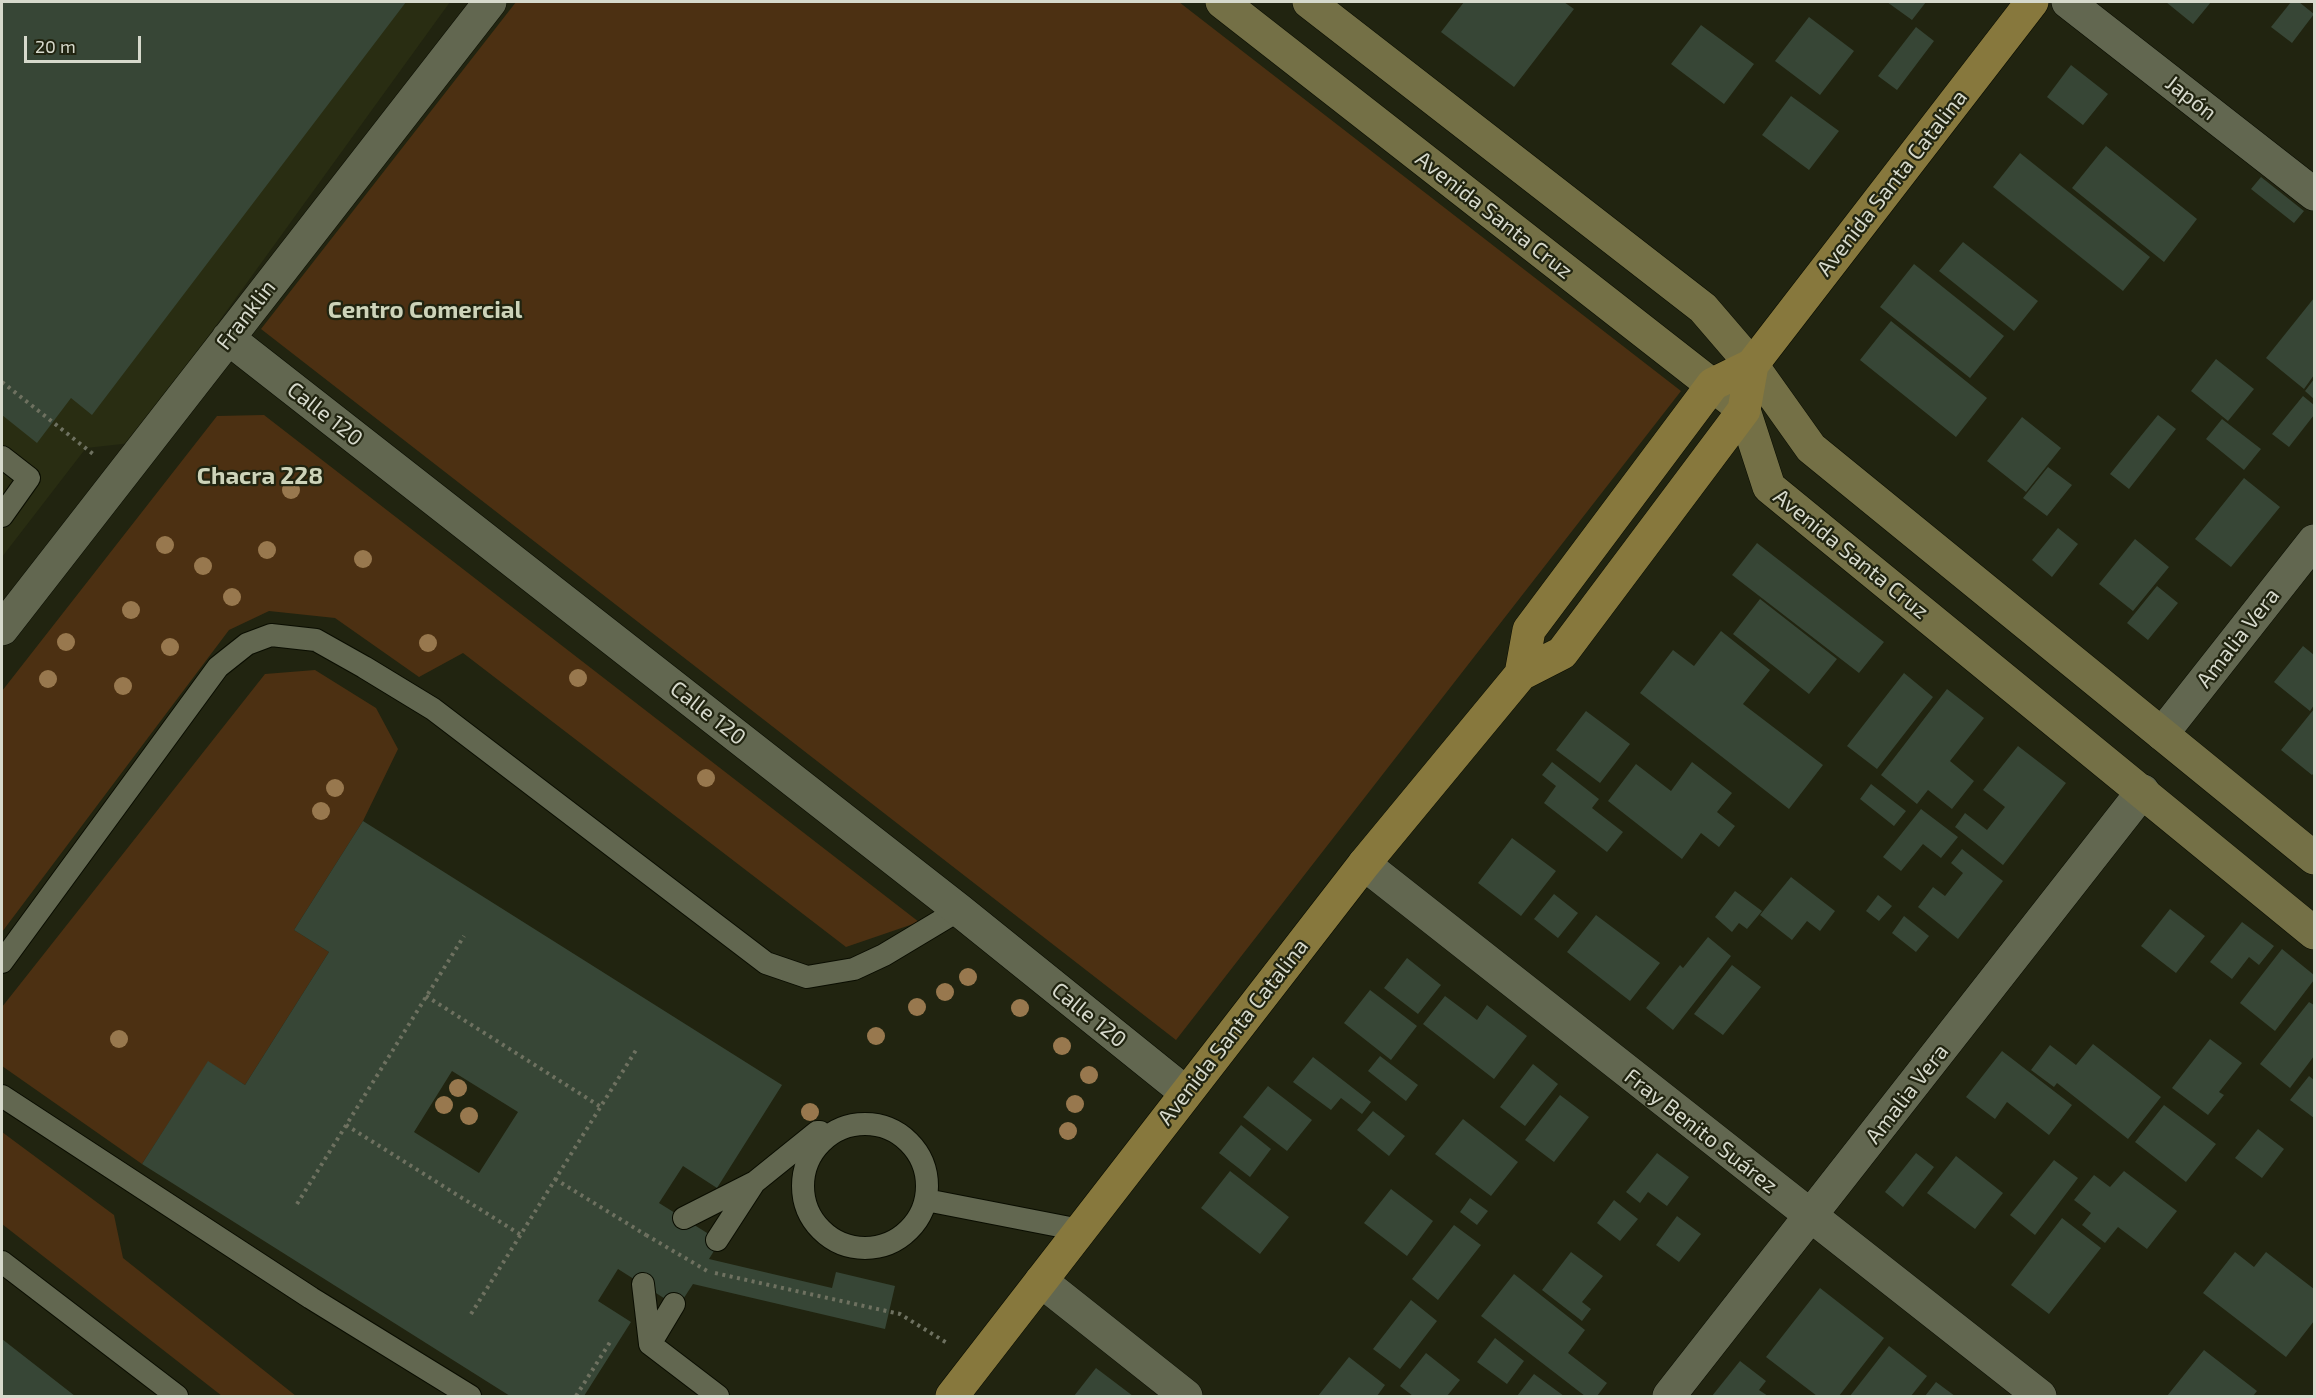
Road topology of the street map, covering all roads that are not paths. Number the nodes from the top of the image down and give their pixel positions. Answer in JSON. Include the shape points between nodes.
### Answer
{"nodes":[{"id":1,"x":490,"y":2,"type":"edge"},
{"id":2,"x":1222,"y":2,"type":"edge"},
{"id":3,"x":1309,"y":2,"type":"edge"},
{"id":4,"x":2032,"y":2,"type":"edge"},
{"id":5,"x":2068,"y":2,"type":"edge"},
{"id":6,"x":2314,"y":194,"type":"edge"},
{"id":7,"x":228,"y":338,"type":"junction"},
{"id":8,"x":1752,"y":365,"type":"junction"},
{"id":9,"x":1713,"y":384,"type":"junction"},
{"id":10,"x":1744,"y":410,"type":"junction"},
{"id":11,"x":2,"y":457,"type":"edge"},
{"id":12,"x":2,"y":516,"type":"edge"},
{"id":13,"x":2314,"y":542,"type":"edge"},
{"id":14,"x":2,"y":629,"type":"edge"},
{"id":15,"x":1521,"y":674,"type":"junction"},
{"id":16,"x":2162,"y":734,"type":"junction"},
{"id":17,"x":2143,"y":791,"type":"junction"},
{"id":18,"x":2314,"y":858,"type":"edge"},
{"id":19,"x":1364,"y":864,"type":"junction"},
{"id":20,"x":959,"y":910,"type":"junction"},
{"id":21,"x":2314,"y":933,"type":"edge"},
{"id":22,"x":2,"y":962,"type":"edge"},
{"id":23,"x":1185,"y":1092,"type":"junction"},
{"id":24,"x":2,"y":1096,"type":"edge"},
{"id":25,"x":842,"y":1128,"type":"junction"},
{"id":26,"x":755,"y":1182,"type":"junction"},
{"id":27,"x":926,"y":1200,"type":"junction"},
{"id":28,"x":1810,"y":1217,"type":"junction"},
{"id":29,"x":684,"y":1218,"type":"dead end"},
{"id":30,"x":1080,"y":1230,"type":"junction"},
{"id":31,"x":717,"y":1240,"type":"dead end"},
{"id":32,"x":2,"y":1262,"type":"edge"},
{"id":33,"x":1041,"y":1281,"type":"junction"},
{"id":34,"x":643,"y":1284,"type":"dead end"},
{"id":35,"x":674,"y":1304,"type":"dead end"},
{"id":36,"x":650,"y":1344,"type":"junction"},
{"id":37,"x":177,"y":1396,"type":"edge"},
{"id":38,"x":470,"y":1396,"type":"edge"},
{"id":39,"x":718,"y":1396,"type":"edge"},
{"id":40,"x":952,"y":1396,"type":"edge"},
{"id":41,"x":1186,"y":1396,"type":"edge"},
{"id":42,"x":1669,"y":1396,"type":"edge"},
{"id":43,"x":2040,"y":1396,"type":"edge"}],
"edges":[{"from":1,"to":7,"type":"street","name":"Franklin"},
{"from":2,"to":9,"type":"main road","name":"Avenida Santa Cruz"},
{"from":3,"to":8,"type":"main road","via":[[1703,308]]},
{"from":4,"to":8,"type":"main road","name":"Avenida Santa Catalina"},
{"from":5,"to":6,"type":"street","name":"Japón"},
{"from":7,"to":14,"type":"street","name":"Franklin"},
{"from":7,"to":20,"type":"street","name":"Calle 120"},
{"from":8,"to":9,"type":"main road","name":"Avenida Santa Catalina"},
{"from":8,"to":10,"type":"main road","name":"Avenida Santa Catalina"},
{"from":8,"to":16,"type":"main road","via":[[1811,448]]},
{"from":9,"to":10,"type":"main road","name":"Avenida Santa Cruz"},
{"from":9,"to":15,"type":"main road","name":"Avenida Santa Catalina","via":[[1529,630]]},
{"from":10,"to":15,"type":"main road","name":"Avenida Santa Catalina","via":[[1562,653]]},
{"from":10,"to":17,"type":"main road","name":"Avenida Santa Cruz","via":[[1769,487]]},
{"from":11,"to":12,"type":"lane","via":[[29,478]]},
{"from":13,"to":16,"type":"street","name":"Amalia Vera"},
{"from":15,"to":19,"type":"main road","name":"Avenida Santa Catalina"},
{"from":16,"to":18,"type":"main road"},
{"from":17,"to":21,"type":"main road","name":"Avenida Santa Cruz"},
{"from":17,"to":28,"type":"street","name":"Amalia Vera"},
{"from":19,"to":23,"type":"main road","name":"Avenida Santa Catalina"},
{"from":19,"to":28,"type":"street","name":"Fray Benito Suárez"},
{"from":20,"to":22,"type":"lane","via":[[854,969],[807,977],[766,963],[433,709],[316,640],[271,635],[247,644],[219,667]]},
{"from":20,"to":23,"type":"street","name":"Calle 120"},
{"from":23,"to":30,"type":"main road","name":"Avenida Santa Catalina"},
{"from":24,"to":38,"type":"lane","via":[[311,1298]]},
{"from":25,"to":26,"type":"lane","via":[[817,1132]]},
{"from":25,"to":27,"type":"lane","via":[[880,1126],[904,1138],[923,1162]]},
{"from":25,"to":27,"type":"lane","via":[[824,1138],[810,1155],[802,1175],[802,1197],[810,1217],[824,1234],[842,1245],[863,1249],[885,1246],[903,1236],[918,1220]]},
{"from":26,"to":29,"type":"lane"},
{"from":26,"to":31,"type":"lane"},
{"from":27,"to":30,"type":"lane"},
{"from":28,"to":42,"type":"street","name":"Amalia Vera"},
{"from":28,"to":43,"type":"street","name":"Fray Benito Suárez"},
{"from":30,"to":33,"type":"main road","name":"Avenida Santa Catalina"},
{"from":32,"to":37,"type":"lane"},
{"from":33,"to":40,"type":"main road","name":"Avenida Santa Catalina"},
{"from":33,"to":41,"type":"street"},
{"from":34,"to":36,"type":"lane"},
{"from":35,"to":36,"type":"lane"},
{"from":36,"to":39,"type":"lane"}]}
